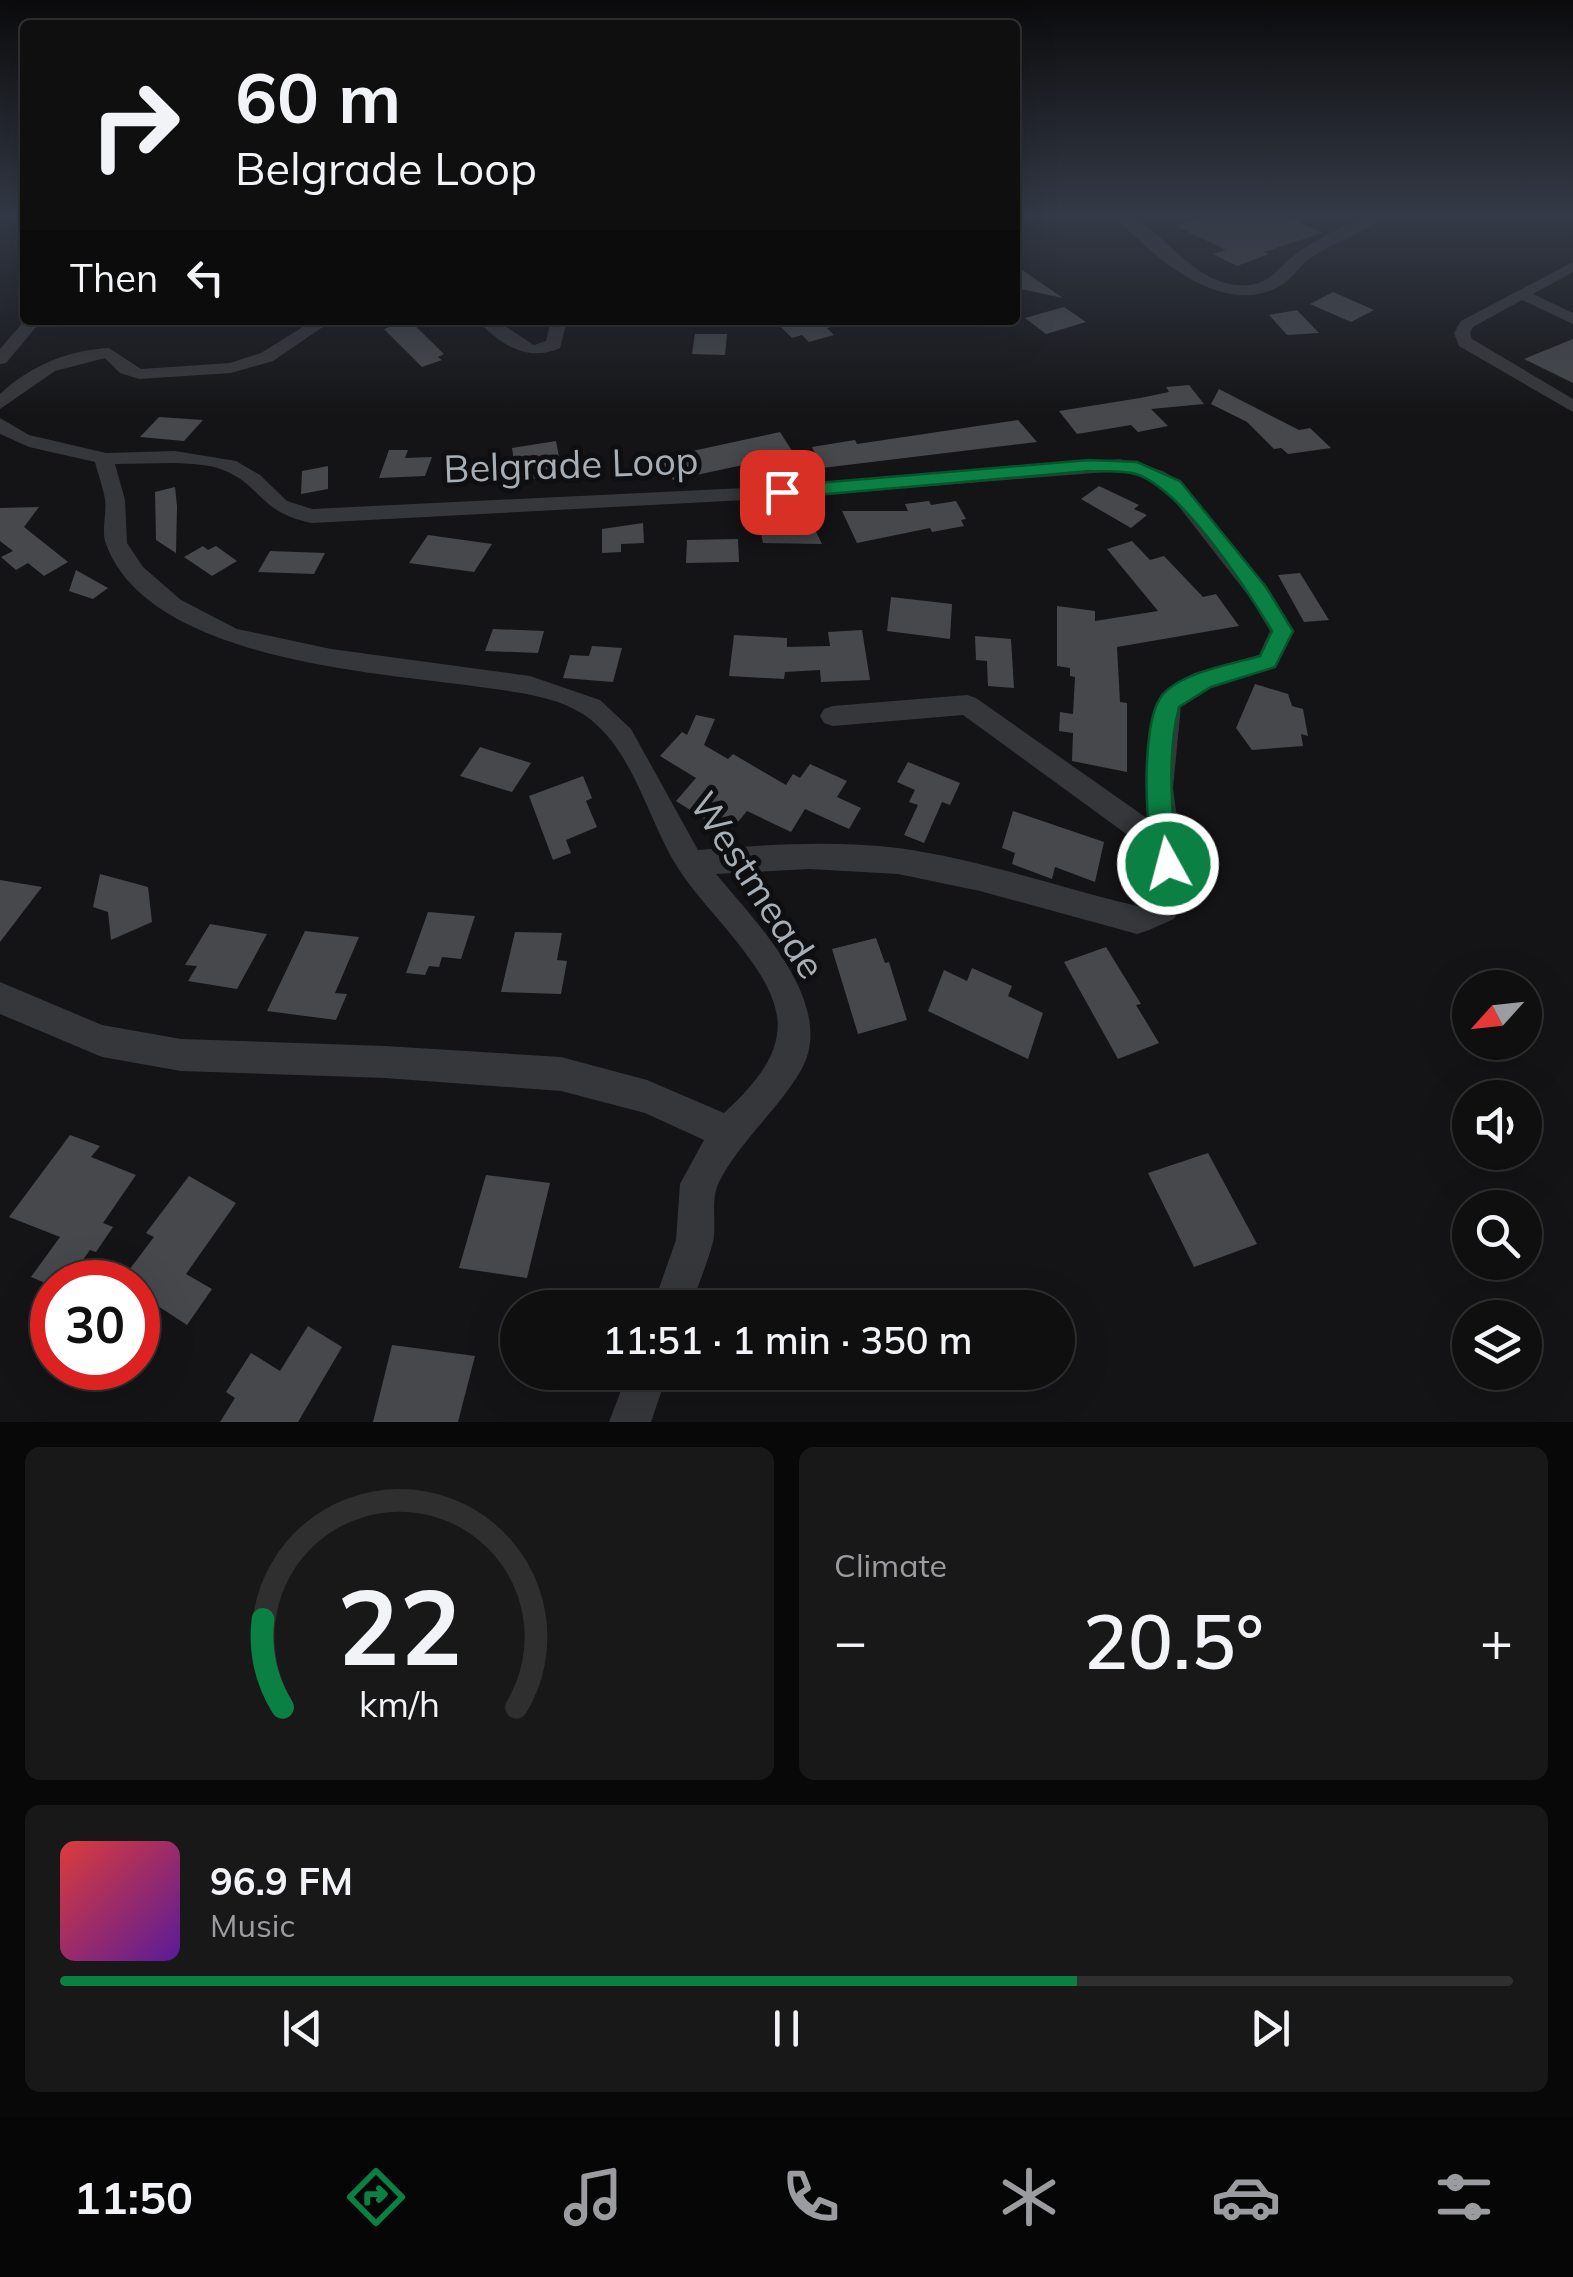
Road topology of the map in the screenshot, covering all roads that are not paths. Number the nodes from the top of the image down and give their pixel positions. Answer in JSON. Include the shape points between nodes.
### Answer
{"nodes":[{"id":1,"x":1214,"y":282,"type":"edge"},
{"id":2,"x":1277,"y":282,"type":"edge"},
{"id":3,"x":1539,"y":282,"type":"edge"},
{"id":4,"x":1519,"y":292,"type":"junction"},
{"id":5,"x":1573,"y":319,"type":"edge"},
{"id":6,"x":30,"y":325,"type":"edge"},
{"id":7,"x":316,"y":325,"type":"edge"},
{"id":8,"x":491,"y":325,"type":"edge"},
{"id":9,"x":558,"y":325,"type":"edge"},
{"id":10,"x":0,"y":358,"type":"edge"},
{"id":11,"x":0,"y":404,"type":"edge"},
{"id":12,"x":1573,"y":408,"type":"edge"},
{"id":13,"x":0,"y":424,"type":"edge"},
{"id":14,"x":104,"y":460,"type":"junction"},
{"id":15,"x":833,"y":716,"type":"dead end"},
{"id":16,"x":1163,"y":844,"type":"junction"},
{"id":17,"x":690,"y":863,"type":"junction"},
{"id":18,"x":0,"y":998,"type":"edge"},
{"id":19,"x":728,"y":1133,"type":"junction"},
{"id":20,"x":677,"y":1290,"type":"edge"},
{"id":21,"x":642,"y":1390,"type":"edge"},
{"id":22,"x":630,"y":1422,"type":"edge"}],
"edges":[{"from":1,"to":2,"type":"street","via":[[1252,290]]},
{"from":3,"to":4,"type":"street"},
{"from":4,"to":5,"type":"street"},
{"from":4,"to":12,"type":"street","via":[[1466,324],[1465,342]]},
{"from":6,"to":10,"type":"street"},
{"from":7,"to":11,"type":"street","via":[[267,357],[208,372],[140,374],[109,353],[81,357],[21,384]]},
{"from":8,"to":9,"type":"street","via":[[538,352],[554,344]]},
{"from":13,"to":14,"type":"street","via":[[30,442]]},
{"from":14,"to":16,"type":"street","name":"Belgrade Loop","via":[[153,456],[217,463],[243,472],[279,509],[312,516],[1137,468],[1173,486],[1259,592],[1282,631],[1268,662],[1204,680],[1170,702],[1160,736]]},
{"from":14,"to":17,"type":"street","name":"Westmeade","via":[[116,500],[116,542],[135,572],[173,606],[232,636],[332,658],[530,685],[592,707],[622,736]]},
{"from":15,"to":16,"type":"street","via":[[967,705]]},
{"from":16,"to":17,"type":"street","name":"Belgrade Loop","via":[[1172,898],[1162,912],[1137,920],[928,866],[812,855]]},
{"from":17,"to":19,"type":"street","name":"Westmeade","via":[[774,969],[793,1012],[790,1058]]},
{"from":18,"to":19,"type":"street","via":[[102,1041],[181,1055],[561,1074],[648,1096]]},
{"from":19,"to":20,"type":"street","name":"Westmeade","via":[[698,1184],[695,1240]]},
{"from":21,"to":22,"type":"street"}]}
